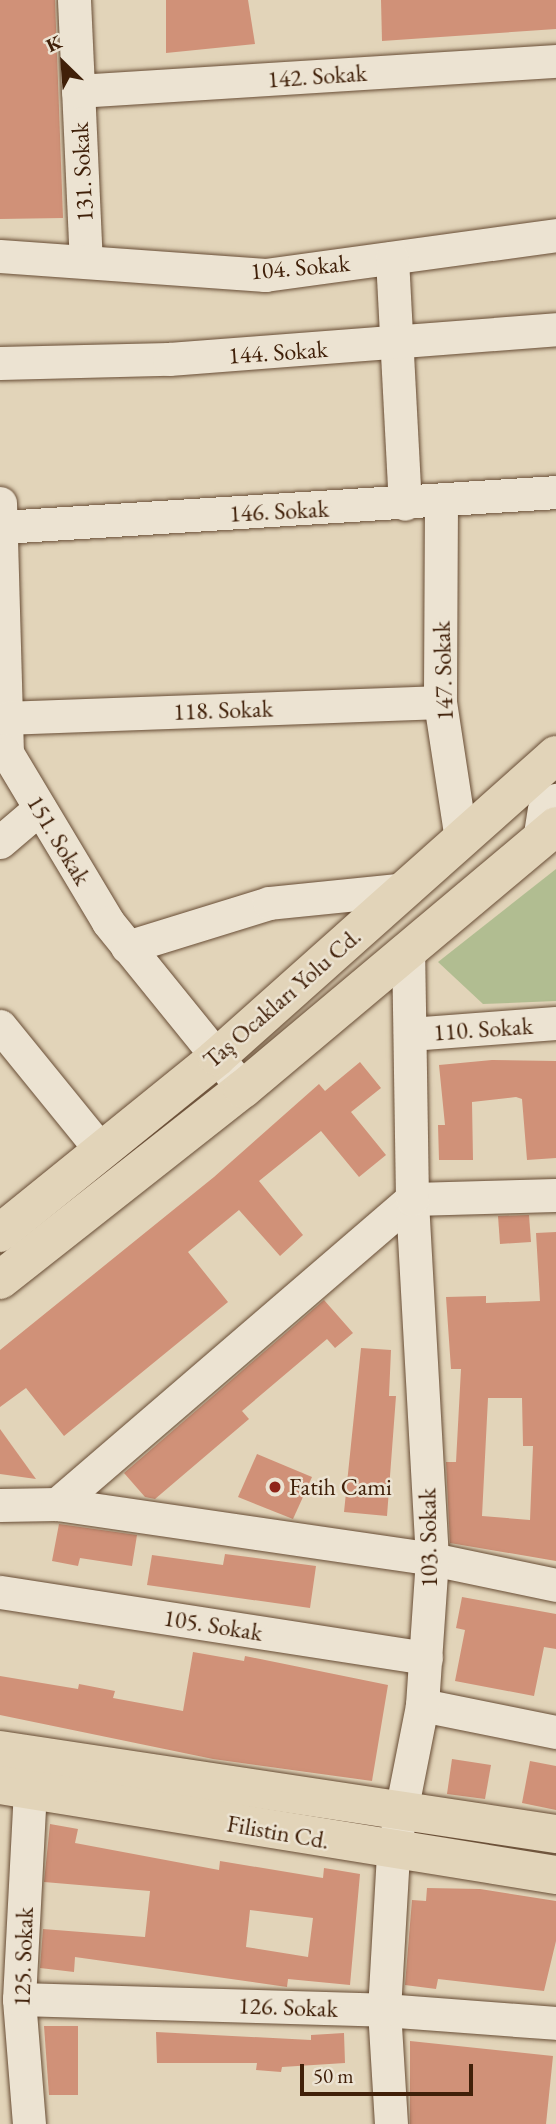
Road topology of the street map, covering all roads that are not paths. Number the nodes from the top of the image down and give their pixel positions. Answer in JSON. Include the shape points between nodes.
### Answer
{"nodes":[{"id":1,"x":74,"y":0,"type":"edge"},
{"id":2,"x":556,"y":61,"type":"edge"},
{"id":3,"x":78,"y":91,"type":"junction"},
{"id":4,"x":556,"y":235,"type":"edge"},
{"id":5,"x":0,"y":256,"type":"edge"},
{"id":6,"x":392,"y":258,"type":"junction"},
{"id":7,"x":86,"y":260,"type":"junction"},
{"id":8,"x":556,"y":329,"type":"edge"},
{"id":9,"x":396,"y":345,"type":"junction"},
{"id":10,"x":0,"y":363,"type":"edge"},
{"id":11,"x":556,"y":492,"type":"edge"},
{"id":12,"x":441,"y":502,"type":"junction"},
{"id":13,"x":405,"y":504,"type":"junction"},
{"id":14,"x":1,"y":515,"type":"edge"},
{"id":15,"x":2,"y":571,"type":"edge"},
{"id":16,"x":440,"y":702,"type":"junction"},
{"id":17,"x":6,"y":718,"type":"junction"},
{"id":18,"x":556,"y":755,"type":"edge"},
{"id":19,"x":6,"y":762,"type":"edge"},
{"id":20,"x":556,"y":800,"type":"edge"},
{"id":21,"x":40,"y":808,"type":"junction"},
{"id":22,"x":548,"y":833,"type":"edge"},
{"id":23,"x":461,"y":839,"type":"junction"},
{"id":24,"x":0,"y":842,"type":"edge"},
{"id":25,"x":406,"y":890,"type":"junction"},
{"id":26,"x":127,"y":947,"type":"junction"},
{"id":27,"x":408,"y":949,"type":"junction"},
{"id":28,"x":556,"y":1023,"type":"edge"},
{"id":29,"x":0,"y":1026,"type":"edge"},
{"id":30,"x":410,"y":1034,"type":"junction"},
{"id":31,"x":217,"y":1057,"type":"junction"},
{"id":32,"x":243,"y":1089,"type":"junction"},
{"id":33,"x":99,"y":1148,"type":"junction"},
{"id":34,"x":556,"y":1195,"type":"edge"},
{"id":35,"x":412,"y":1199,"type":"junction"},
{"id":36,"x":0,"y":1233,"type":"edge"},
{"id":37,"x":0,"y":1280,"type":"edge"},
{"id":38,"x":57,"y":1504,"type":"junction"},
{"id":39,"x":0,"y":1505,"type":"edge"},
{"id":40,"x":432,"y":1559,"type":"junction"},
{"id":41,"x":556,"y":1585,"type":"edge"},
{"id":42,"x":0,"y":1592,"type":"edge"},
{"id":43,"x":426,"y":1658,"type":"junction"},
{"id":44,"x":422,"y":1705,"type":"junction"},
{"id":45,"x":556,"y":1732,"type":"edge"},
{"id":46,"x":0,"y":1750,"type":"edge"},
{"id":47,"x":15,"y":1787,"type":"edge"},
{"id":48,"x":400,"y":1806,"type":"junction"},
{"id":49,"x":556,"y":1834,"type":"edge"},
{"id":50,"x":393,"y":1852,"type":"junction"},
{"id":51,"x":556,"y":1875,"type":"edge"},
{"id":52,"x":19,"y":1999,"type":"junction"},
{"id":53,"x":384,"y":2010,"type":"junction"},
{"id":54,"x":556,"y":2023,"type":"edge"},
{"id":55,"x":29,"y":2124,"type":"edge"},
{"id":56,"x":391,"y":2124,"type":"edge"}],
"edges":[{"from":1,"to":3,"type":"street","name":"131. Sokak"},
{"from":2,"to":3,"type":"street","name":"142. Sokak"},
{"from":3,"to":7,"type":"street","name":"131. Sokak"},
{"from":4,"to":6,"type":"street","name":"104. Sokak"},
{"from":5,"to":7,"type":"street","name":"104. Sokak"},
{"from":6,"to":7,"type":"street","name":"104. Sokak","via":[[265,275]]},
{"from":6,"to":9,"type":"street"},
{"from":8,"to":9,"type":"street","name":"144. Sokak"},
{"from":9,"to":10,"type":"street","name":"144. Sokak"},
{"from":9,"to":13,"type":"street"},
{"from":11,"to":12,"type":"street","name":"146. Sokak"},
{"from":12,"to":13,"type":"street","name":"146. Sokak"},
{"from":12,"to":16,"type":"street","name":"147. Sokak"},
{"from":13,"to":14,"type":"street","name":"146. Sokak"},
{"from":14,"to":15,"type":"street","name":"151. Sokak"},
{"from":15,"to":17,"type":"street","name":"151. Sokak"},
{"from":16,"to":17,"type":"street","name":"118. Sokak"},
{"from":16,"to":23,"type":"street","name":"147. Sokak"},
{"from":17,"to":19,"type":"street","name":"151. Sokak"},
{"from":18,"to":23,"type":"main road","name":"Taş Ocakları Yolu Cd."},
{"from":19,"to":21,"type":"street","name":"151. Sokak"},
{"from":20,"to":22,"type":"street","via":[[544,810]]},
{"from":21,"to":24,"type":"street"},
{"from":21,"to":26,"type":"street","name":"151. Sokak"},
{"from":22,"to":27,"type":"main road","name":"Taş Ocakları Yolu Cd."},
{"from":23,"to":25,"type":"main road","name":"Taş Ocakları Yolu Cd."},
{"from":25,"to":26,"type":"street","via":[[269,903]]},
{"from":25,"to":31,"type":"main road","name":"Taş Ocakları Yolu Cd."},
{"from":26,"to":31,"type":"street","name":"151. Sokak"},
{"from":27,"to":30,"type":"street","name":"103. Sokak"},
{"from":27,"to":32,"type":"main road","name":"Taş Ocakları Yolu Cd."},
{"from":28,"to":30,"type":"street","name":"110. Sokak"},
{"from":29,"to":33,"type":"street"},
{"from":30,"to":35,"type":"street","name":"103. Sokak"},
{"from":31,"to":32,"type":"street","name":"151. Sokak"},
{"from":31,"to":33,"type":"main road","name":"Taş Ocakları Yolu Cd."},
{"from":32,"to":37,"type":"main road","name":"Taş Ocakları Yolu Cd."},
{"from":33,"to":36,"type":"main road","name":"Taş Ocakları Yolu Cd."},
{"from":34,"to":35,"type":"street"},
{"from":35,"to":38,"type":"street"},
{"from":35,"to":40,"type":"street","name":"103. Sokak"},
{"from":38,"to":39,"type":"street"},
{"from":38,"to":40,"type":"street"},
{"from":40,"to":41,"type":"street"},
{"from":40,"to":43,"type":"street","name":"103. Sokak"},
{"from":42,"to":43,"type":"street","name":"105. Sokak"},
{"from":43,"to":44,"type":"street","name":"103. Sokak"},
{"from":44,"to":45,"type":"street"},
{"from":44,"to":48,"type":"street","name":"103. Sokak"},
{"from":46,"to":48,"type":"main road","name":"Filistin Cd."},
{"from":47,"to":50,"type":"main road","name":"Filistin Cd."},
{"from":47,"to":52,"type":"street","name":"125. Sokak"},
{"from":48,"to":49,"type":"main road","name":"Filistin Cd."},
{"from":48,"to":50,"type":"street","name":"103. Sokak"},
{"from":50,"to":51,"type":"main road","name":"Filistin Cd."},
{"from":50,"to":53,"type":"street","name":"103. Sokak"},
{"from":52,"to":53,"type":"street","name":"126. Sokak"},
{"from":52,"to":55,"type":"street","name":"125. Sokak"},
{"from":53,"to":54,"type":"street","name":"126. Sokak"},
{"from":53,"to":56,"type":"street","name":"103. Sokak"}]}
